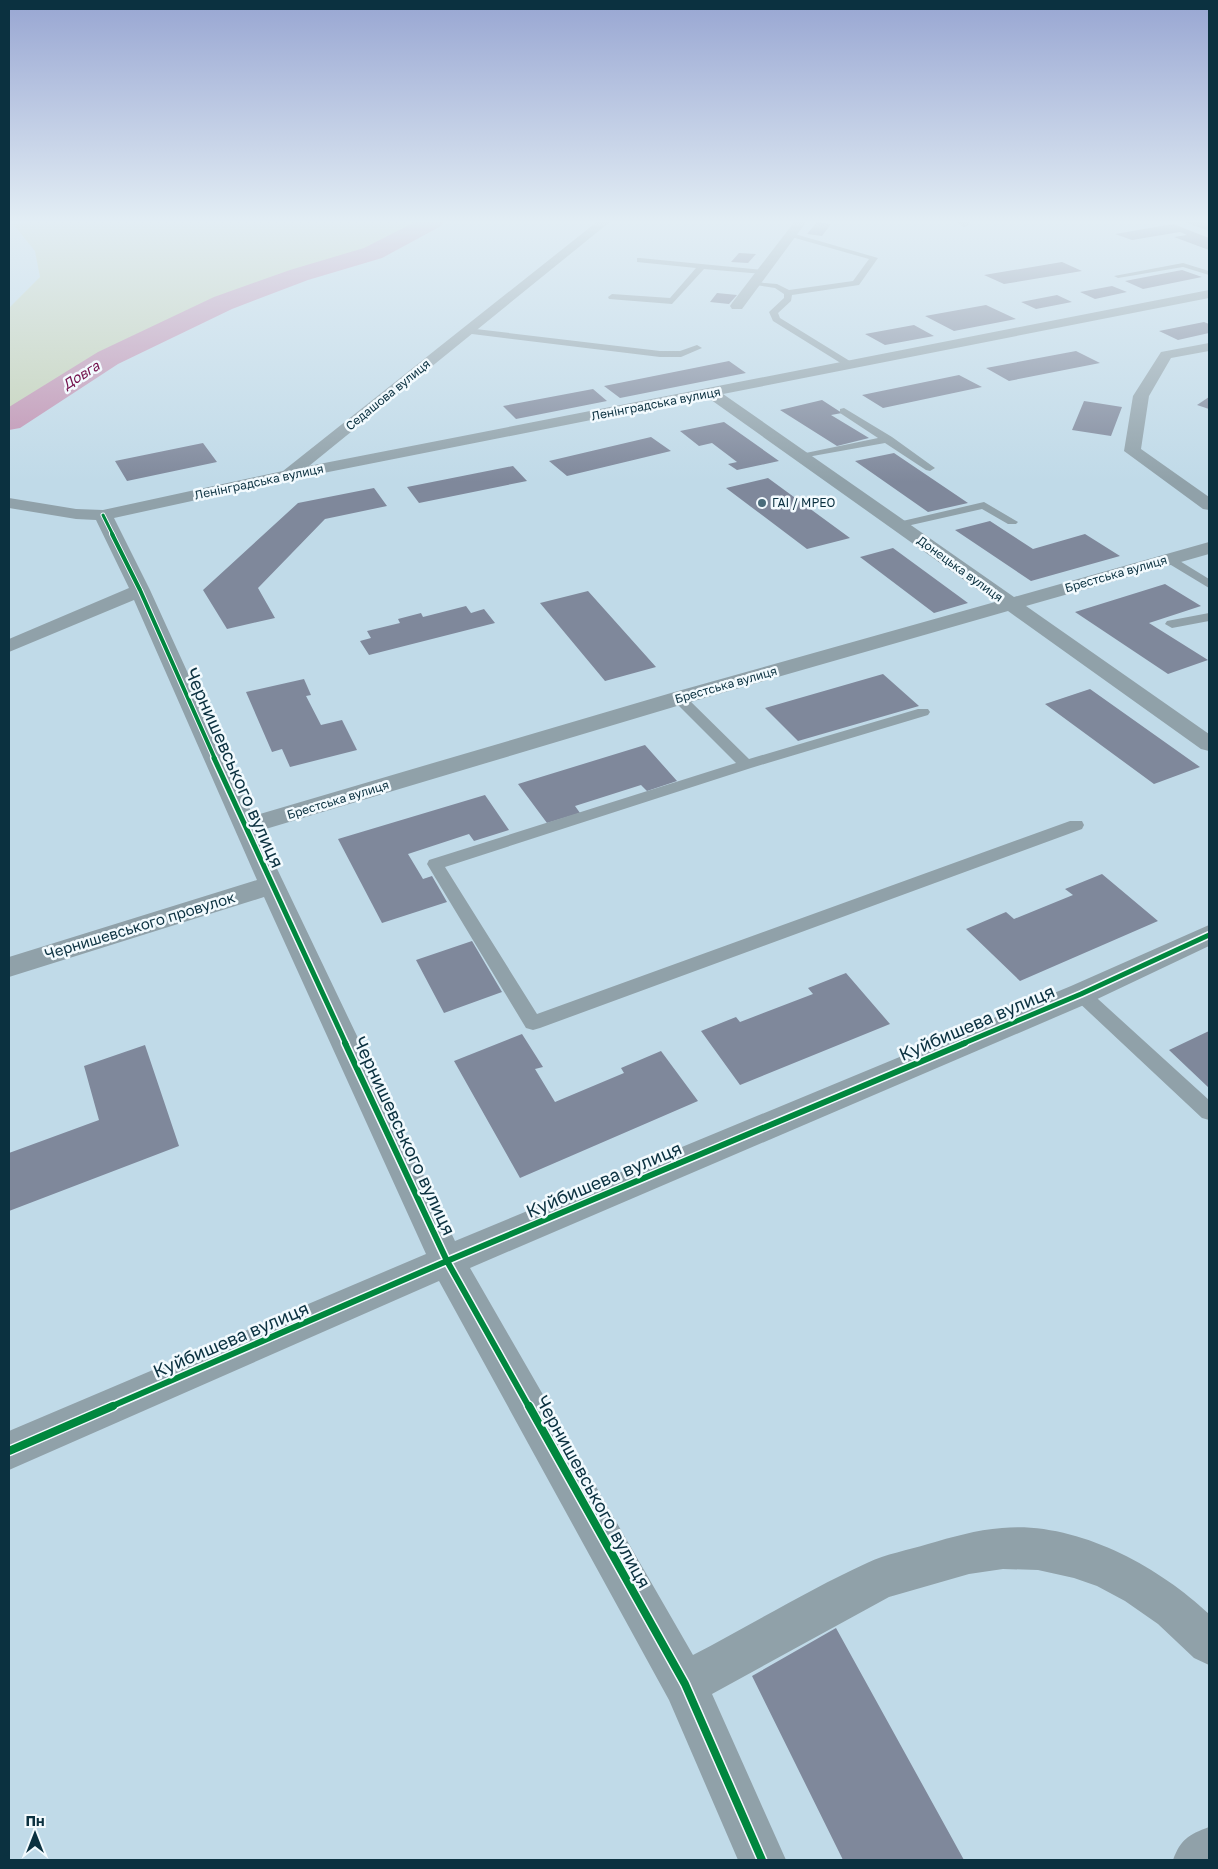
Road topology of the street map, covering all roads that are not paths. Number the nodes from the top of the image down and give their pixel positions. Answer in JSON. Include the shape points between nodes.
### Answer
{"nodes":[{"id":1,"x":495,"y":308,"type":"edge"},
{"id":2,"x":777,"y":308,"type":"edge"},
{"id":3,"x":1137,"y":308,"type":"edge"},
{"id":4,"x":467,"y":331,"type":"junction"},
{"id":5,"x":1209,"y":347,"type":"edge"},
{"id":6,"x":697,"y":348,"type":"dead end"},
{"id":7,"x":850,"y":365,"type":"junction"},
{"id":8,"x":711,"y":393,"type":"junction"},
{"id":9,"x":844,"y":411,"type":"dead end"},
{"id":10,"x":888,"y":439,"type":"junction"},
{"id":11,"x":800,"y":458,"type":"junction"},
{"id":12,"x":930,"y":468,"type":"dead end"},
{"id":13,"x":288,"y":475,"type":"junction"},
{"id":14,"x":9,"y":503,"type":"edge"},
{"id":15,"x":1209,"y":505,"type":"edge"},
{"id":16,"x":103,"y":515,"type":"junction"},
{"id":17,"x":1012,"y":522,"type":"dead end"},
{"id":18,"x":898,"y":525,"type":"junction"},
{"id":19,"x":1209,"y":548,"type":"edge"},
{"id":20,"x":1170,"y":559,"type":"junction"},
{"id":21,"x":1209,"y":584,"type":"edge"},
{"id":22,"x":140,"y":590,"type":"junction"},
{"id":23,"x":1008,"y":604,"type":"junction"},
{"id":24,"x":1209,"y":617,"type":"edge"},
{"id":25,"x":1172,"y":624,"type":"dead end"},
{"id":26,"x":9,"y":646,"type":"edge"},
{"id":27,"x":679,"y":698,"type":"junction"},
{"id":28,"x":923,"y":712,"type":"dead end"},
{"id":29,"x":1209,"y":744,"type":"edge"},
{"id":30,"x":746,"y":765,"type":"junction"},
{"id":31,"x":1076,"y":825,"type":"dead end"},
{"id":32,"x":245,"y":828,"type":"junction"},
{"id":33,"x":272,"y":885,"type":"junction"},
{"id":34,"x":1209,"y":935,"type":"edge"},
{"id":35,"x":9,"y":966,"type":"edge"},
{"id":36,"x":1081,"y":994,"type":"junction"},
{"id":37,"x":1209,"y":1112,"type":"edge"},
{"id":38,"x":447,"y":1261,"type":"junction"},
{"id":39,"x":9,"y":1451,"type":"edge"},
{"id":40,"x":1209,"y":1642,"type":"edge"},
{"id":41,"x":685,"y":1684,"type":"junction"},
{"id":42,"x":1209,"y":1851,"type":"edge"},
{"id":43,"x":762,"y":1860,"type":"edge"},
{"id":44,"x":1197,"y":1860,"type":"edge"}],
"edges":[{"from":1,"to":4,"type":"street","name":"Седашова вулиця"},
{"from":2,"to":7,"type":"lane","via":[[773,312],[776,319]]},
{"from":3,"to":7,"type":"street","name":"Ленінградська вулиця"},
{"from":4,"to":6,"type":"lane","via":[[660,354],[680,354]]},
{"from":4,"to":13,"type":"street","name":"Седашова вулиця"},
{"from":5,"to":15,"type":"street","via":[[1166,355],[1141,396],[1132,451]]},
{"from":7,"to":8,"type":"street","name":"Ленінградська вулиця"},
{"from":8,"to":11,"type":"street","name":"Донецька вулиця"},
{"from":8,"to":13,"type":"street","name":"Ленінградська вулиця"},
{"from":9,"to":10,"type":"lane"},
{"from":10,"to":11,"type":"lane"},
{"from":10,"to":12,"type":"lane"},
{"from":11,"to":18,"type":"street","name":"Донецька вулиця"},
{"from":13,"to":16,"type":"street","name":"Ленінградська вулиця"},
{"from":14,"to":16,"type":"street","name":"Ленінградська вулиця"},
{"from":16,"to":22,"type":"street","name":"Чернишевського вулиця"},
{"from":17,"to":18,"type":"lane","via":[[984,505]]},
{"from":18,"to":23,"type":"street","name":"Донецька вулиця"},
{"from":19,"to":20,"type":"street","name":"Брестська вулиця"},
{"from":20,"to":21,"type":"lane"},
{"from":20,"to":23,"type":"street","name":"Брестська вулиця"},
{"from":22,"to":26,"type":"street"},
{"from":22,"to":32,"type":"street","name":"Чернишевського вулиця"},
{"from":23,"to":27,"type":"street","name":"Брестська вулиця"},
{"from":23,"to":29,"type":"street","name":"Донецька вулиця"},
{"from":24,"to":25,"type":"lane"},
{"from":27,"to":30,"type":"lane"},
{"from":27,"to":32,"type":"street","name":"Брестська вулиця"},
{"from":28,"to":30,"type":"lane"},
{"from":30,"to":31,"type":"lane","via":[[435,864],[533,1023]]},
{"from":32,"to":33,"type":"street","name":"Чернишевського вулиця"},
{"from":33,"to":35,"type":"street","name":"Чернишевського провулок"},
{"from":33,"to":38,"type":"street","name":"Чернишевського вулиця"},
{"from":34,"to":36,"type":"street","name":"Куйбишева вулиця"},
{"from":36,"to":37,"type":"lane"},
{"from":36,"to":38,"type":"street","name":"Куйбишева вулиця"},
{"from":38,"to":39,"type":"street","name":"Куйбишева вулиця"},
{"from":38,"to":41,"type":"street","name":"Чернишевського вулиця"},
{"from":40,"to":41,"type":"street","via":[[1173,1609],[1140,1586],[1107,1569],[1038,1549],[1003,1548],[969,1553],[881,1578]]},
{"from":41,"to":43,"type":"street","name":"Чернишевського вулиця"},
{"from":42,"to":44,"type":"street"}]}
